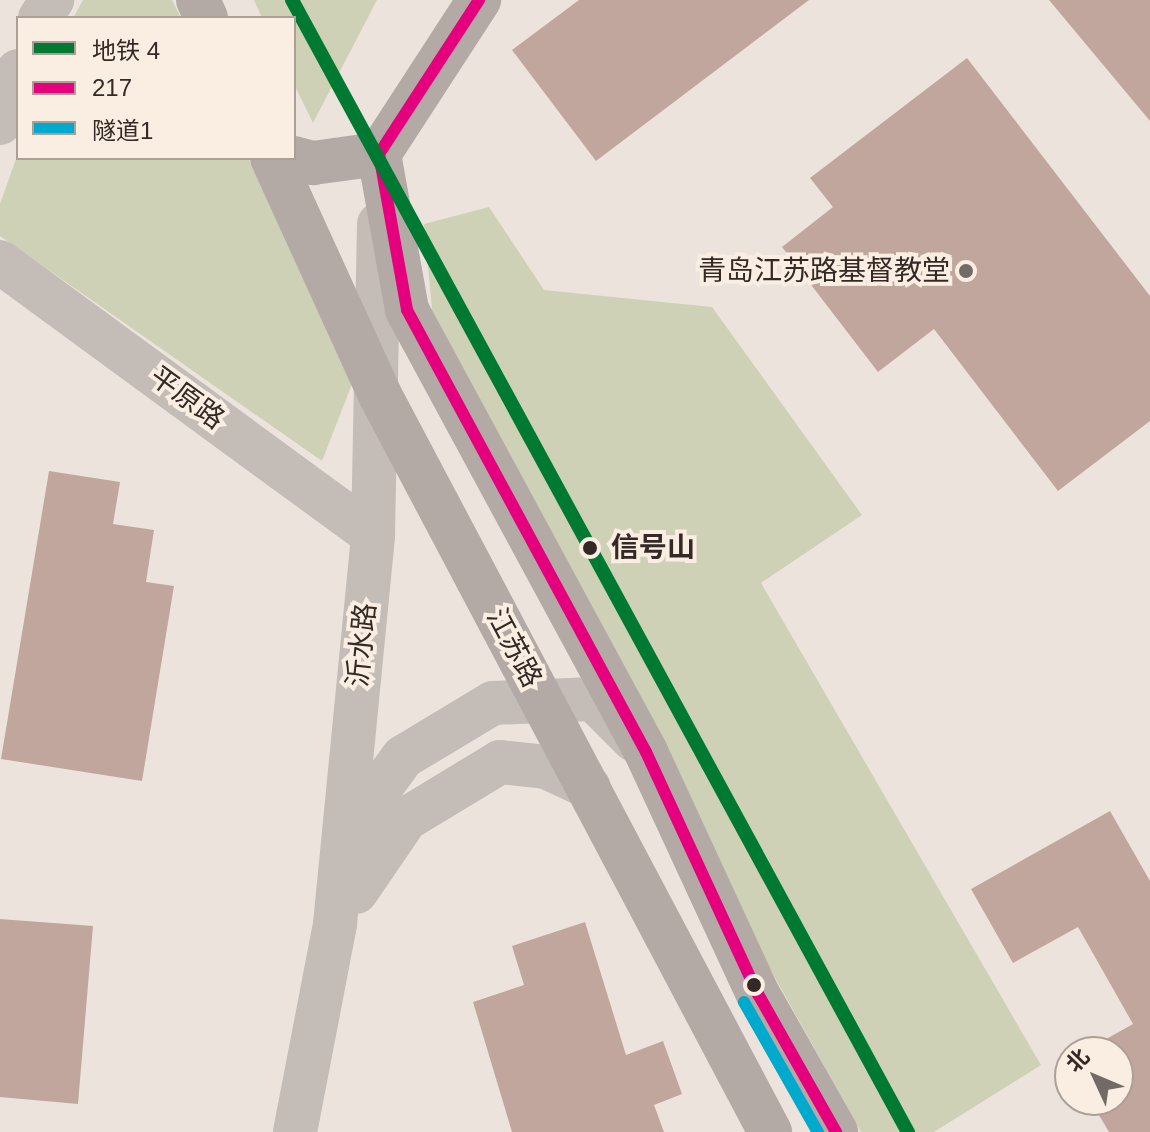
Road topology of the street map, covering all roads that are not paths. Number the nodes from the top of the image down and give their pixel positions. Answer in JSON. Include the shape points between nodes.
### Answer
{"nodes":[{"id":1,"x":479,"y":0,"type":"edge"},
{"id":2,"x":16,"y":77,"type":"edge"},
{"id":3,"x":0,"y":123,"type":"edge"},
{"id":4,"x":379,"y":154,"type":"junction"},
{"id":5,"x":296,"y":159,"type":"edge"},
{"id":6,"x":273,"y":160,"type":"edge"},
{"id":7,"x":0,"y":262,"type":"edge"},
{"id":8,"x":380,"y":395,"type":"junction"},
{"id":9,"x":373,"y":535,"type":"junction"},
{"id":10,"x":542,"y":701,"type":"junction"},
{"id":11,"x":646,"y":752,"type":"junction"},
{"id":12,"x":589,"y":787,"type":"junction"},
{"id":13,"x":335,"y":924,"type":"junction"},
{"id":14,"x":295,"y":1132,"type":"edge"},
{"id":15,"x":770,"y":1132,"type":"edge"},
{"id":16,"x":836,"y":1132,"type":"edge"}],
"edges":[{"from":1,"to":4,"type":"main road"},
{"from":2,"to":3,"type":"street"},
{"from":4,"to":5,"type":"main road","via":[[313,163]]},
{"from":4,"to":8,"type":"street","name":"沂水路"},
{"from":4,"to":11,"type":"main road","via":[[407,310]]},
{"from":6,"to":8,"type":"main road","name":"江苏路"},
{"from":7,"to":9,"type":"street","name":"平原路"},
{"from":8,"to":9,"type":"street","name":"沂水路"},
{"from":8,"to":10,"type":"main road","name":"江苏路"},
{"from":9,"to":13,"type":"street","name":"沂水路"},
{"from":10,"to":11,"type":"street","via":[[593,699]]},
{"from":10,"to":12,"type":"main road","name":"江苏路"},
{"from":10,"to":13,"type":"street","via":[[493,703],[403,757],[368,805]]},
{"from":11,"to":16,"type":"main road","via":[[758,994]]},
{"from":12,"to":13,"type":"street","via":[[546,767],[500,762],[406,819]]},
{"from":12,"to":15,"type":"main road","name":"江苏路"},
{"from":13,"to":14,"type":"street","name":"沂水路"}]}
